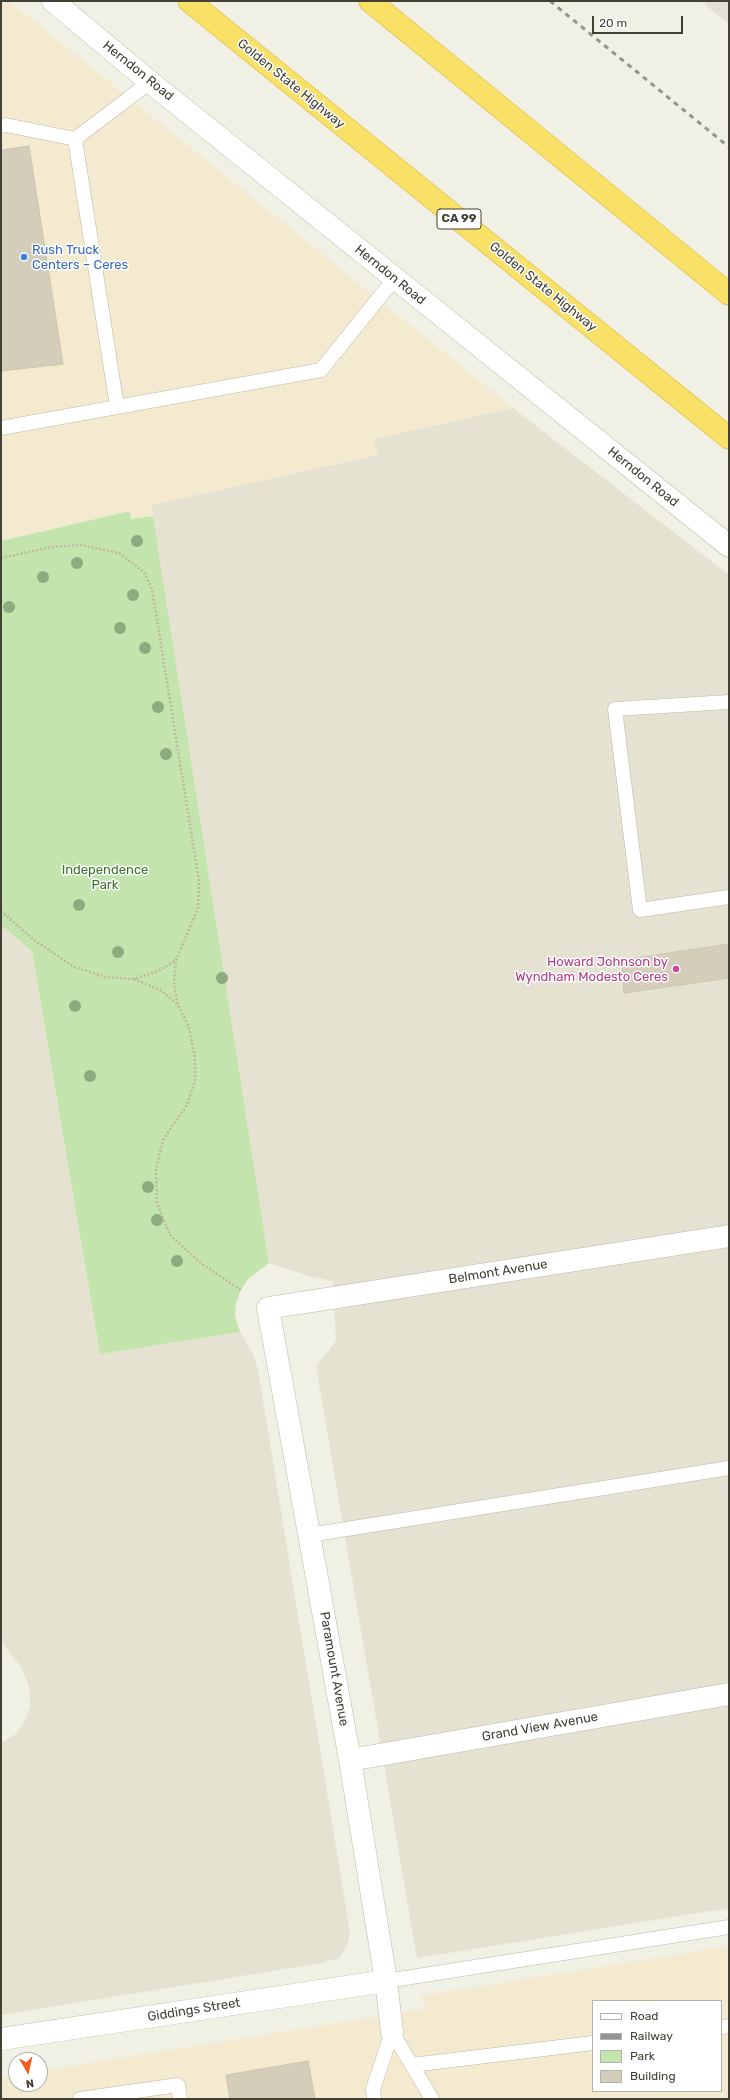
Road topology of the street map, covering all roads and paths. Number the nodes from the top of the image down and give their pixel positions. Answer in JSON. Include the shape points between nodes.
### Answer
{"nodes":[{"id":1,"x":53,"y":1,"type":"edge"},
{"id":2,"x":189,"y":1,"type":"edge"},
{"id":3,"x":370,"y":1,"type":"edge"},
{"id":4,"x":150,"y":82,"type":"junction"},
{"id":5,"x":1,"y":126,"type":"edge"},
{"id":6,"x":75,"y":139,"type":"junction"},
{"id":7,"x":395,"y":278,"type":"junction"},
{"id":8,"x":729,"y":294,"type":"edge"},
{"id":9,"x":118,"y":407,"type":"junction"},
{"id":10,"x":1,"y":428,"type":"edge"},
{"id":11,"x":729,"y":438,"type":"edge"},
{"id":12,"x":729,"y":546,"type":"edge"},
{"id":13,"x":1,"y":558,"type":"edge"},
{"id":14,"x":729,"y":702,"type":"edge"},
{"id":15,"x":729,"y":897,"type":"edge"},
{"id":16,"x":1,"y":911,"type":"edge"},
{"id":17,"x":176,"y":960,"type":"junction"},
{"id":18,"x":134,"y":979,"type":"junction"},
{"id":19,"x":178,"y":1005,"type":"junction"},
{"id":20,"x":729,"y":1236,"type":"edge"},
{"id":21,"x":241,"y":1290,"type":"dead end"},
{"id":22,"x":268,"y":1308,"type":"joint"},
{"id":23,"x":729,"y":1468,"type":"edge"},
{"id":24,"x":309,"y":1536,"type":"junction"},
{"id":25,"x":729,"y":1694,"type":"edge"},
{"id":26,"x":350,"y":1760,"type":"junction"},
{"id":27,"x":729,"y":1927,"type":"edge"},
{"id":28,"x":386,"y":1981,"type":"junction"},
{"id":29,"x":392,"y":2032,"type":"junction"},
{"id":30,"x":1,"y":2039,"type":"edge"},
{"id":31,"x":592,"y":2043,"type":"edge"},
{"id":32,"x":412,"y":2065,"type":"junction"},
{"id":33,"x":80,"y":2099,"type":"edge"},
{"id":34,"x":180,"y":2099,"type":"edge"},
{"id":35,"x":374,"y":2099,"type":"edge"},
{"id":36,"x":432,"y":2099,"type":"edge"}],
"edges":[{"from":1,"to":4,"type":"street","name":"Herndon Road"},
{"from":2,"to":11,"type":"highway","name":"Golden State Highway","number":"CA 99"},
{"from":3,"to":8,"type":"highway"},
{"from":4,"to":6,"type":"lane"},
{"from":4,"to":7,"type":"street","name":"Herndon Road"},
{"from":5,"to":6,"type":"lane"},
{"from":6,"to":9,"type":"lane"},
{"from":7,"to":9,"type":"lane","via":[[321,370]]},
{"from":7,"to":12,"type":"street","name":"Herndon Road"},
{"from":9,"to":10,"type":"lane"},
{"from":13,"to":17,"type":"path","via":[[51,547],[82,545],[119,554],[144,572],[150,583],[200,881],[198,908]]},
{"from":14,"to":15,"type":"lane","via":[[615,709],[640,910]]},
{"from":16,"to":18,"type":"path","via":[[34,940],[74,967],[106,977]]},
{"from":17,"to":18,"type":"path","via":[[158,971]]},
{"from":17,"to":19,"type":"path","via":[[174,985]]},
{"from":18,"to":19,"type":"path","via":[[160,990]]},
{"from":19,"to":21,"type":"path","via":[[189,1027],[195,1058],[195,1081],[187,1105],[163,1140],[156,1168],[157,1203],[170,1235],[202,1264]]},
{"from":20,"to":22,"type":"street","name":"Belmont Avenue"},
{"from":22,"to":24,"type":"street","name":"Paramount Avenue"},
{"from":23,"to":24,"type":"lane"},
{"from":24,"to":26,"type":"street","name":"Paramount Avenue"},
{"from":25,"to":26,"type":"street","name":"Grand View Avenue"},
{"from":26,"to":28,"type":"street","name":"Paramount Avenue"},
{"from":27,"to":28,"type":"lane"},
{"from":28,"to":29,"type":"street","name":"Paramount Avenue"},
{"from":28,"to":30,"type":"street","name":"Giddings Street"},
{"from":29,"to":32,"type":"lane"},
{"from":29,"to":35,"type":"lane","via":[[373,2090]]},
{"from":31,"to":32,"type":"lane"},
{"from":32,"to":36,"type":"lane"},
{"from":33,"to":34,"type":"lane","via":[[178,2086]]}]}
